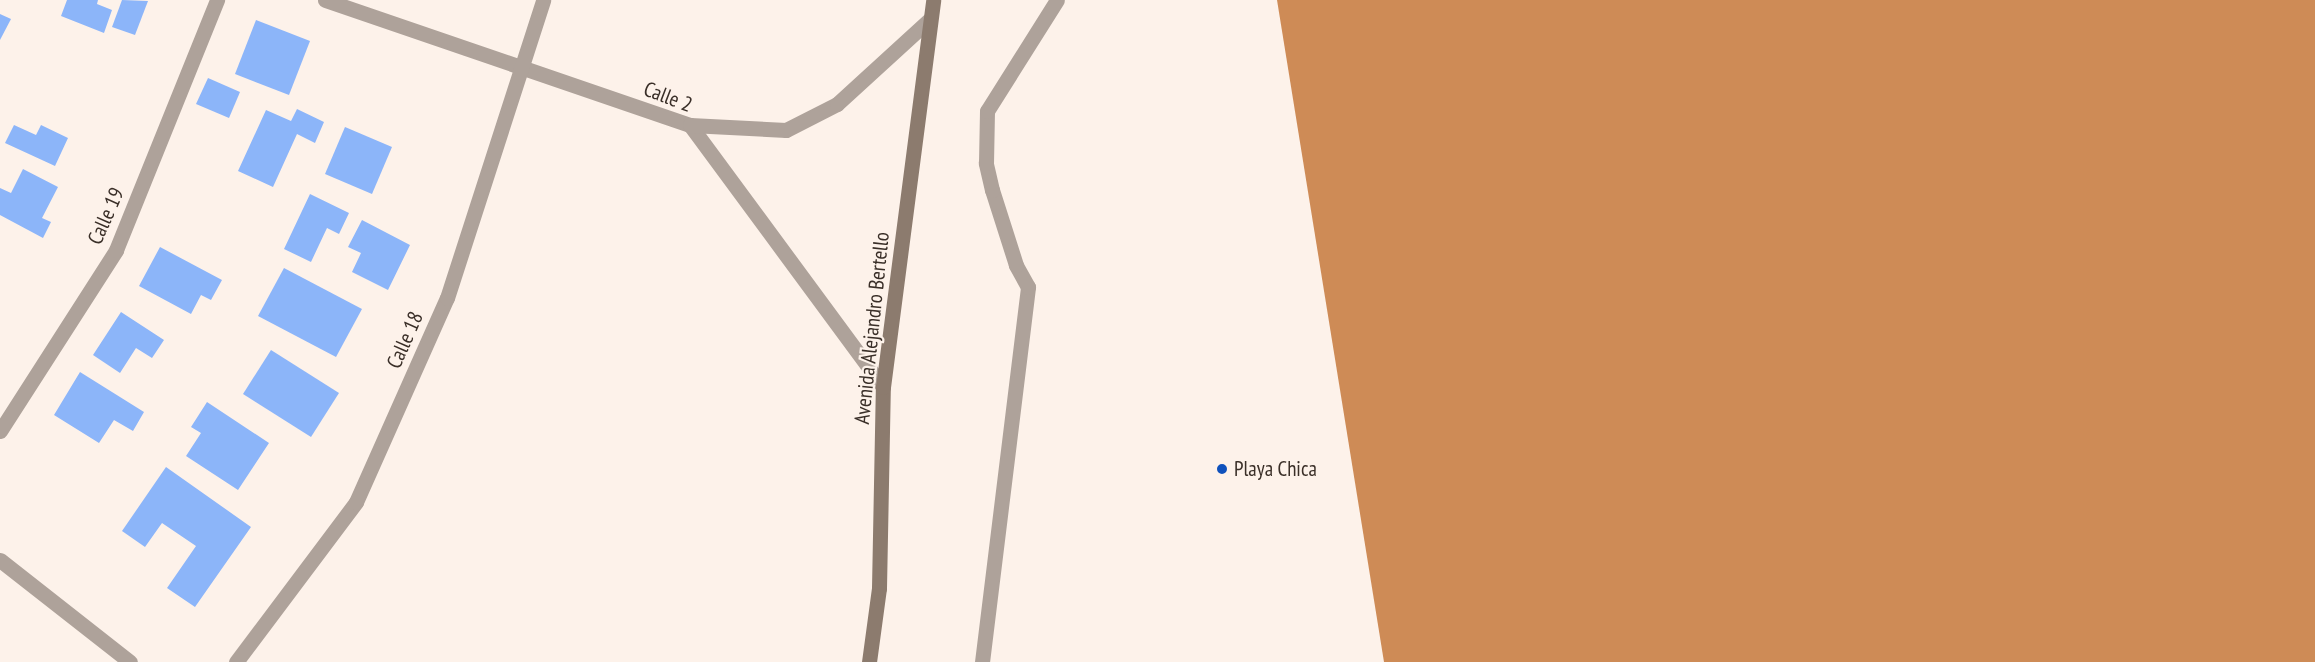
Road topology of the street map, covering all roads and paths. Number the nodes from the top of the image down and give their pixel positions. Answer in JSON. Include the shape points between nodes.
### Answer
{"nodes":[{"id":1,"x":217,"y":0,"type":"edge"},
{"id":2,"x":325,"y":0,"type":"edge"},
{"id":3,"x":543,"y":0,"type":"edge"},
{"id":4,"x":933,"y":0,"type":"edge"},
{"id":5,"x":1057,"y":0,"type":"edge"},
{"id":6,"x":930,"y":20,"type":"junction"},
{"id":7,"x":522,"y":69,"type":"junction"},
{"id":8,"x":690,"y":125,"type":"junction"},
{"id":9,"x":883,"y":387,"type":"junction"},
{"id":10,"x":0,"y":431,"type":"edge"},
{"id":11,"x":0,"y":560,"type":"edge"},
{"id":12,"x":130,"y":662,"type":"edge"},
{"id":13,"x":236,"y":662,"type":"edge"},
{"id":14,"x":869,"y":662,"type":"edge"},
{"id":15,"x":982,"y":662,"type":"edge"}],
"edges":[{"from":1,"to":10,"type":"street","name":"Calle 19","via":[[116,250]]},
{"from":2,"to":7,"type":"street","name":"Calle 2"},
{"from":3,"to":7,"type":"street","name":"Calle 18"},
{"from":4,"to":6,"type":"main road","name":"Avenida Alejandro Bertello"},
{"from":5,"to":15,"type":"street","via":[[987,111],[986,163],[992,190],[1016,265],[1028,287]]},
{"from":6,"to":8,"type":"street","via":[[837,104],[786,130]]},
{"from":6,"to":9,"type":"main road","name":"Avenida Alejandro Bertello"},
{"from":7,"to":8,"type":"street","name":"Calle 2"},
{"from":7,"to":13,"type":"street","name":"Calle 18","via":[[447,298],[356,502]]},
{"from":8,"to":9,"type":"street","name":"Calle 2"},
{"from":9,"to":14,"type":"main road","name":"Avenida Alejandro Bertello","via":[[879,588]]},
{"from":11,"to":12,"type":"street"}]}
